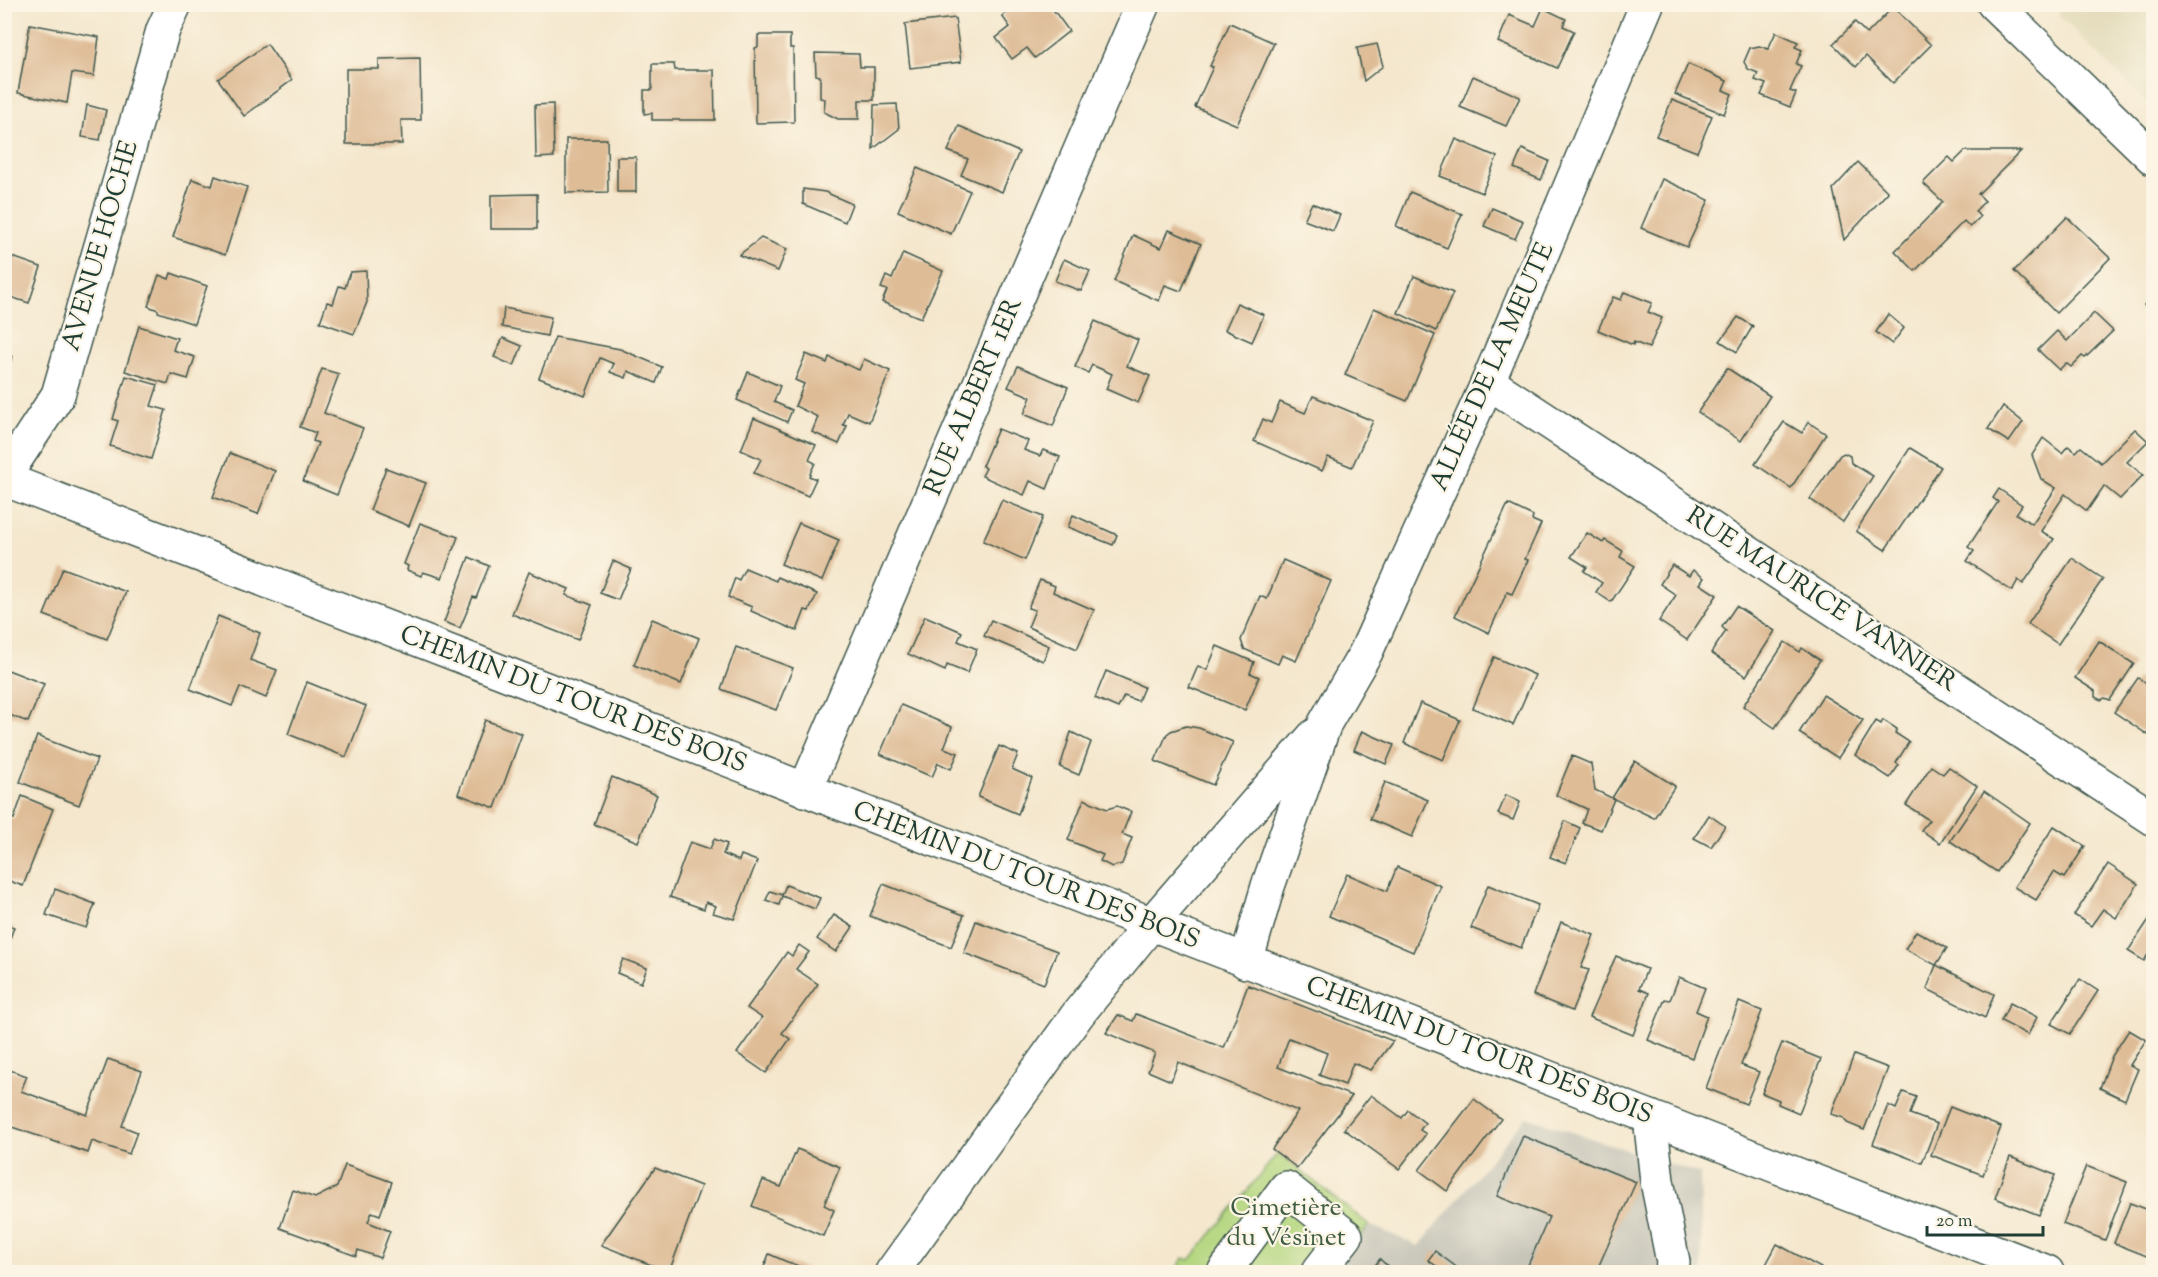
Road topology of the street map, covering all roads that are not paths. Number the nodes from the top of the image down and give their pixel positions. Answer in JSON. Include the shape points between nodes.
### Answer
{"nodes":[{"id":1,"x":175,"y":4,"type":"edge"},
{"id":2,"x":1143,"y":4,"type":"edge"},
{"id":3,"x":1647,"y":4,"type":"edge"},
{"id":4,"x":1994,"y":4,"type":"edge"},
{"id":5,"x":2154,"y":159,"type":"edge"},
{"id":6,"x":1488,"y":382,"type":"junction"},
{"id":7,"x":4,"y":478,"type":"edge"},
{"id":8,"x":1325,"y":723,"type":"junction"},
{"id":9,"x":806,"y":790,"type":"junction"},
{"id":10,"x":2154,"y":819,"type":"edge"},
{"id":11,"x":1151,"y":924,"type":"junction"},
{"id":12,"x":1246,"y":962,"type":"junction"},
{"id":13,"x":1650,"y":1117,"type":"junction"},
{"id":14,"x":892,"y":1272,"type":"edge"},
{"id":15,"x":1224,"y":1272,"type":"edge"},
{"id":16,"x":1318,"y":1272,"type":"edge"},
{"id":17,"x":1672,"y":1272,"type":"edge"},
{"id":18,"x":2047,"y":1272,"type":"edge"}],
"edges":[{"from":1,"to":7,"type":"street","name":"AVENUE HOCHE","via":[[163,30],[58,395]]},
{"from":2,"to":9,"type":"street","name":"RUE ALBERT 1ER"},
{"from":3,"to":6,"type":"street","name":"ALLÉE DE LA MEUTE"},
{"from":4,"to":5,"type":"street"},
{"from":6,"to":8,"type":"street","name":"ALLÉE DE LA MEUTE","via":[[1366,652]]},
{"from":6,"to":10,"type":"street","name":"RUE MAURICE VANNIER"},
{"from":7,"to":9,"type":"street","name":"CHEMIN DU TOUR DES BOIS"},
{"from":8,"to":11,"type":"street","name":"ALLÉE DE LA MEUTE"},
{"from":8,"to":12,"type":"street","name":"ALLÉE DE LA MEUTE"},
{"from":9,"to":11,"type":"street","name":"CHEMIN DU TOUR DES BOIS"},
{"from":11,"to":12,"type":"street","name":"CHEMIN DU TOUR DES BOIS"},
{"from":11,"to":14,"type":"street","name":"ALLÉE DE LA MEUTE","via":[[1078,1014]]},
{"from":12,"to":13,"type":"street","name":"CHEMIN DU TOUR DES BOIS"},
{"from":13,"to":17,"type":"street"},
{"from":13,"to":18,"type":"street","name":"CHEMIN DU TOUR DES BOIS"},
{"from":15,"to":16,"type":"street","via":[[1286,1188],[1346,1236]]}]}
